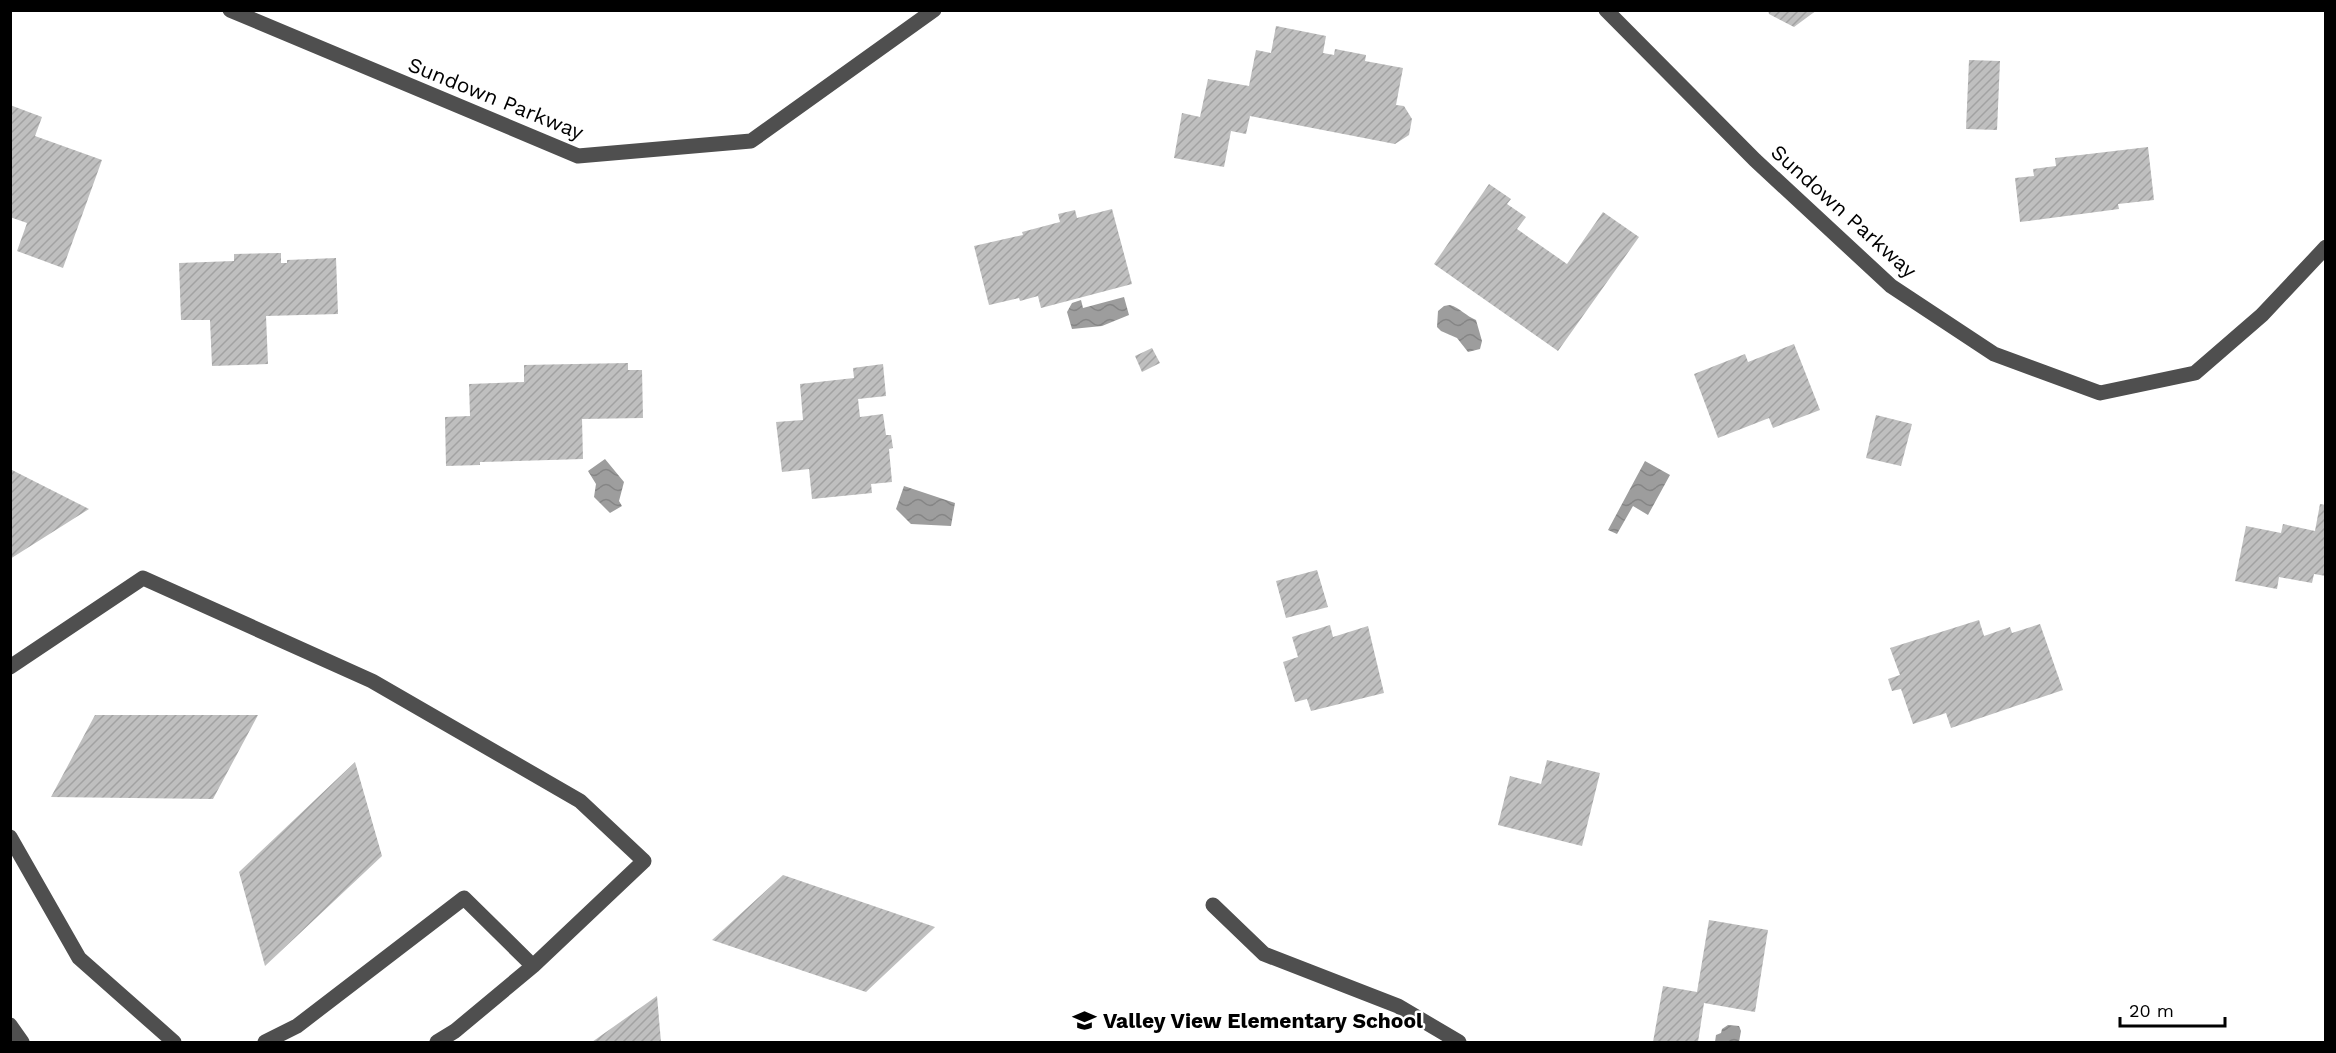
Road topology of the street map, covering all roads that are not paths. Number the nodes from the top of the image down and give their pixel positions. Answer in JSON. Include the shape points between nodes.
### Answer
{"nodes":[{"id":1,"x":230,"y":10,"type":"edge"},
{"id":2,"x":934,"y":10,"type":"edge"},
{"id":3,"x":1606,"y":10,"type":"edge"},
{"id":4,"x":2325,"y":247,"type":"edge"},
{"id":5,"x":10,"y":667,"type":"edge"},
{"id":6,"x":10,"y":837,"type":"edge"},
{"id":7,"x":1213,"y":905,"type":"dead end"},
{"id":8,"x":533,"y":966,"type":"junction"},
{"id":9,"x":10,"y":1025,"type":"edge"},
{"id":10,"x":22,"y":1042,"type":"edge"},
{"id":11,"x":174,"y":1042,"type":"edge"},
{"id":12,"x":265,"y":1042,"type":"edge"},
{"id":13,"x":437,"y":1042,"type":"edge"},
{"id":14,"x":1459,"y":1042,"type":"edge"}],
"edges":[{"from":1,"to":2,"type":"street","name":"Sundown Parkway","via":[[578,156],[751,141]]},
{"from":3,"to":4,"type":"street","name":"Sundown Parkway","via":[[1755,160],[1892,286],[1994,354],[2100,393],[2195,373],[2262,315]]},
{"from":5,"to":8,"type":"street","via":[[143,578],[372,681],[580,801],[644,861]]},
{"from":6,"to":11,"type":"street","via":[[79,957]]},
{"from":7,"to":14,"type":"street","via":[[1264,954],[1398,1006]]},
{"from":8,"to":12,"type":"street","via":[[464,898],[297,1026]]},
{"from":8,"to":13,"type":"street"},
{"from":9,"to":10,"type":"street"}]}
